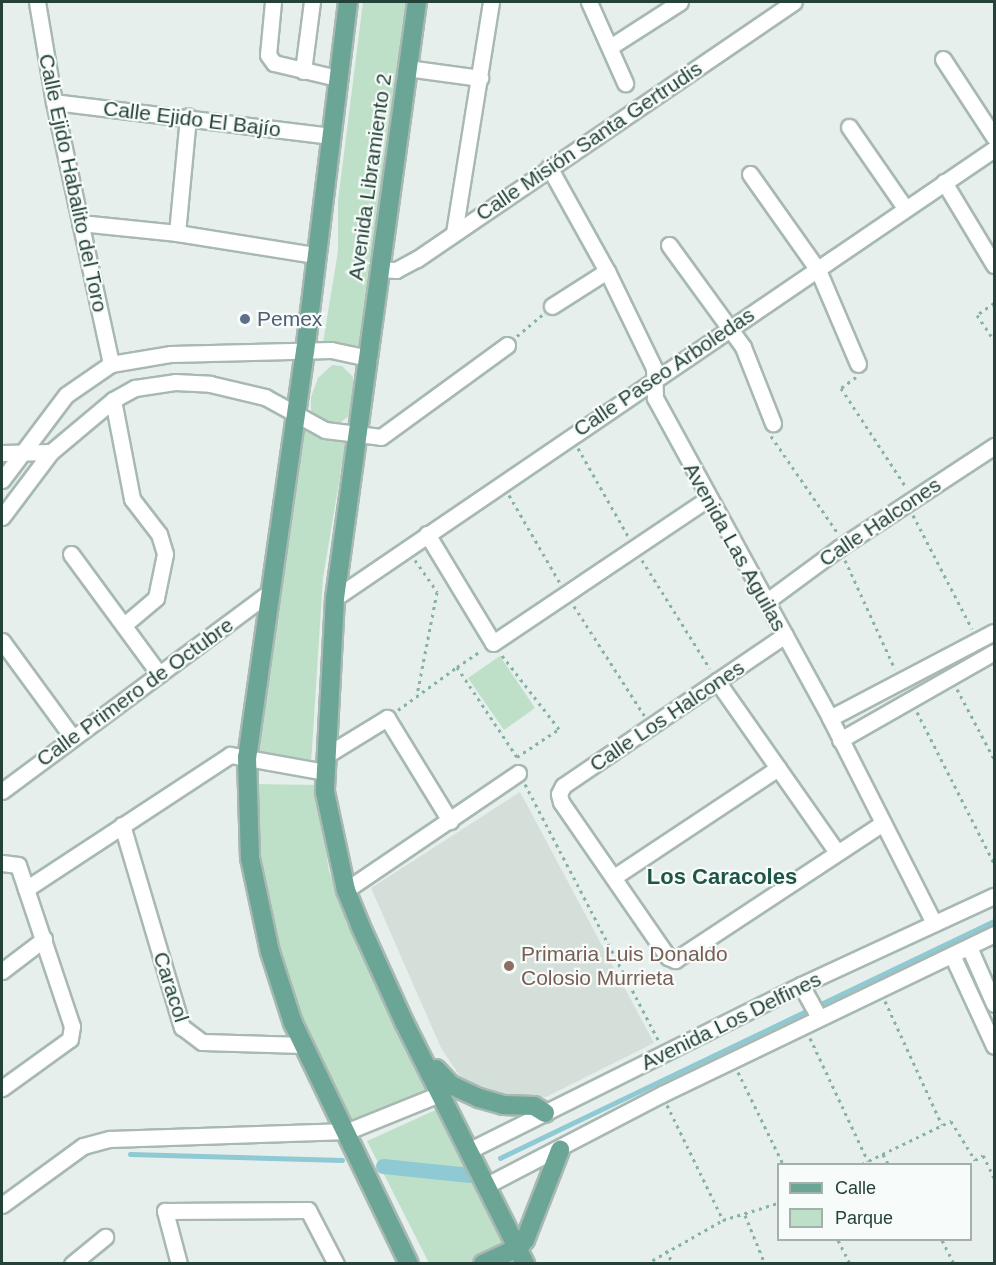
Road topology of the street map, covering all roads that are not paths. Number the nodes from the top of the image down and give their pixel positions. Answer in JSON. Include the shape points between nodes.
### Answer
{"nodes":[{"id":1,"x":37,"y":2,"type":"edge"},
{"id":2,"x":273,"y":2,"type":"edge"},
{"id":3,"x":312,"y":2,"type":"edge"},
{"id":4,"x":348,"y":2,"type":"edge"},
{"id":5,"x":417,"y":2,"type":"edge"},
{"id":6,"x":491,"y":2,"type":"edge"},
{"id":7,"x":590,"y":2,"type":"edge"},
{"id":8,"x":680,"y":2,"type":"edge"},
{"id":9,"x":794,"y":2,"type":"edge"},
{"id":10,"x":610,"y":47,"type":"junction"},
{"id":11,"x":943,"y":59,"type":"dead end"},
{"id":12,"x":407,"y":68,"type":"junction"},
{"id":13,"x":303,"y":71,"type":"junction"},
{"id":14,"x":337,"y":78,"type":"junction"},
{"id":15,"x":480,"y":78,"type":"junction"},
{"id":16,"x":625,"y":83,"type":"dead end"},
{"id":17,"x":54,"y":102,"type":"junction"},
{"id":18,"x":188,"y":117,"type":"junction"},
{"id":19,"x":849,"y":127,"type":"dead end"},
{"id":20,"x":330,"y":136,"type":"junction"},
{"id":21,"x":994,"y":137,"type":"edge"},
{"id":22,"x":994,"y":149,"type":"edge"},
{"id":23,"x":549,"y":167,"type":"junction"},
{"id":24,"x":750,"y":174,"type":"dead end"},
{"id":25,"x":944,"y":182,"type":"junction"},
{"id":26,"x":905,"y":208,"type":"junction"},
{"id":27,"x":80,"y":224,"type":"junction"},
{"id":28,"x":177,"y":233,"type":"junction"},
{"id":29,"x":454,"y":233,"type":"junction"},
{"id":30,"x":669,"y":245,"type":"dead end"},
{"id":31,"x":315,"y":255,"type":"junction"},
{"id":32,"x":994,"y":266,"type":"edge"},
{"id":33,"x":380,"y":269,"type":"junction"},
{"id":34,"x":818,"y":270,"type":"junction"},
{"id":35,"x":607,"y":272,"type":"junction"},
{"id":36,"x":552,"y":306,"type":"road end"},
{"id":37,"x":729,"y":327,"type":"junction"},
{"id":38,"x":507,"y":345,"type":"road end"},
{"id":39,"x":305,"y":351,"type":"junction"},
{"id":40,"x":369,"y":358,"type":"junction"},
{"id":41,"x":111,"y":364,"type":"junction"},
{"id":42,"x":861,"y":368,"type":"road end"},
{"id":43,"x":655,"y":380,"type":"junction"},
{"id":44,"x":113,"y":400,"type":"junction"},
{"id":45,"x":295,"y":411,"type":"junction"},
{"id":46,"x":773,"y":423,"type":"dead end"},
{"id":47,"x":359,"y":432,"type":"junction"},
{"id":48,"x":994,"y":446,"type":"edge"},
{"id":49,"x":2,"y":451,"type":"edge"},
{"id":50,"x":51,"y":452,"type":"junction"},
{"id":51,"x":19,"y":454,"type":"junction"},
{"id":52,"x":2,"y":480,"type":"edge"},
{"id":53,"x":707,"y":499,"type":"junction"},
{"id":54,"x":2,"y":517,"type":"edge"},
{"id":55,"x":427,"y":534,"type":"junction"},
{"id":56,"x":71,"y":554,"type":"dead end"},
{"id":57,"x":269,"y":593,"type":"junction"},
{"id":58,"x":335,"y":598,"type":"junction"},
{"id":59,"x":767,"y":601,"type":"junction"},
{"id":60,"x":124,"y":625,"type":"junction"},
{"id":61,"x":994,"y":632,"type":"edge"},
{"id":62,"x":784,"y":635,"type":"junction"},
{"id":63,"x":2,"y":641,"type":"edge"},
{"id":64,"x":994,"y":652,"type":"edge"},
{"id":65,"x":159,"y":674,"type":"junction"},
{"id":66,"x":717,"y":681,"type":"junction"},
{"id":67,"x":830,"y":718,"type":"junction"},
{"id":68,"x":73,"y":738,"type":"junction"},
{"id":69,"x":840,"y":740,"type":"junction"},
{"id":70,"x":247,"y":757,"type":"junction"},
{"id":71,"x":325,"y":764,"type":"junction"},
{"id":72,"x":778,"y":768,"type":"junction"},
{"id":73,"x":518,"y":773,"type":"road end"},
{"id":74,"x":2,"y":791,"type":"edge"},
{"id":75,"x":450,"y":821,"type":"junction"},
{"id":76,"x":883,"y":823,"type":"junction"},
{"id":77,"x":122,"y":825,"type":"junction"},
{"id":78,"x":836,"y":851,"type":"junction"},
{"id":79,"x":2,"y":863,"type":"edge"},
{"id":80,"x":614,"y":877,"type":"junction"},
{"id":81,"x":26,"y":889,"type":"junction"},
{"id":82,"x":346,"y":890,"type":"junction"},
{"id":83,"x":994,"y":896,"type":"edge"},
{"id":84,"x":934,"y":923,"type":"junction"},
{"id":85,"x":994,"y":934,"type":"edge"},
{"id":86,"x":44,"y":939,"type":"junction"},
{"id":87,"x":969,"y":947,"type":"junction"},
{"id":88,"x":952,"y":955,"type":"junction"},
{"id":89,"x":2,"y":971,"type":"edge"},
{"id":90,"x":801,"y":985,"type":"junction"},
{"id":91,"x":994,"y":1004,"type":"edge"},
{"id":92,"x":819,"y":1017,"type":"junction"},
{"id":93,"x":303,"y":1045,"type":"junction"},
{"id":94,"x":994,"y":1046,"type":"edge"},
{"id":95,"x":425,"y":1058,"type":"junction"},
{"id":96,"x":2,"y":1088,"type":"edge"},
{"id":97,"x":442,"y":1093,"type":"junction"},
{"id":98,"x":545,"y":1113,"type":"junction"},
{"id":99,"x":348,"y":1131,"type":"junction"},
{"id":100,"x":470,"y":1150,"type":"junction"},
{"id":101,"x":560,"y":1150,"type":"junction"},
{"id":102,"x":487,"y":1185,"type":"junction"},
{"id":103,"x":3,"y":1200,"type":"edge"},
{"id":104,"x":105,"y":1237,"type":"dead end"},
{"id":105,"x":522,"y":1256,"type":"edge"},
{"id":106,"x":72,"y":1263,"type":"edge"},
{"id":107,"x":179,"y":1263,"type":"edge"},
{"id":108,"x":336,"y":1263,"type":"edge"},
{"id":109,"x":410,"y":1263,"type":"edge"},
{"id":110,"x":483,"y":1263,"type":"edge"}],
"edges":[{"from":1,"to":17,"type":"street","name":"Calle Ejido Habalito del Toro"},
{"from":2,"to":13,"type":"street","via":[[268,55],[280,68]]},
{"from":3,"to":13,"type":"street"},
{"from":4,"to":14,"type":"main road","name":"Avenida Libramiento 2"},
{"from":5,"to":12,"type":"main road","name":"Avenida Libramiento 2"},
{"from":6,"to":15,"type":"street"},
{"from":7,"to":10,"type":"street"},
{"from":8,"to":10,"type":"street"},
{"from":9,"to":23,"type":"street","name":"Calle Misión Santa Gertrudis"},
{"from":10,"to":16,"type":"street"},
{"from":11,"to":21,"type":"street"},
{"from":12,"to":15,"type":"street"},
{"from":12,"to":33,"type":"main road","name":"Avenida Libramiento 2"},
{"from":13,"to":14,"type":"street"},
{"from":14,"to":20,"type":"main road","name":"Avenida Libramiento 2"},
{"from":15,"to":29,"type":"street"},
{"from":17,"to":18,"type":"street","name":"Calle Ejido El Bajío"},
{"from":17,"to":27,"type":"street","name":"Calle Ejido Habalito del Toro"},
{"from":18,"to":20,"type":"street","name":"Calle Ejido El Bajío"},
{"from":18,"to":28,"type":"street"},
{"from":19,"to":26,"type":"street"},
{"from":20,"to":31,"type":"main road","name":"Avenida Libramiento 2"},
{"from":22,"to":25,"type":"street","name":"Calle Paseo Arboledas"},
{"from":23,"to":29,"type":"street","name":"Calle Misión Santa Gertrudis"},
{"from":23,"to":35,"type":"street","name":"Avenida Las Aguilas"},
{"from":24,"to":34,"type":"street"},
{"from":25,"to":26,"type":"street","name":"Calle Paseo Arboledas"},
{"from":25,"to":32,"type":"street"},
{"from":26,"to":34,"type":"street","name":"Calle Paseo Arboledas"},
{"from":27,"to":28,"type":"street"},
{"from":27,"to":41,"type":"street","name":"Calle Ejido Habalito del Toro"},
{"from":28,"to":31,"type":"street"},
{"from":29,"to":33,"type":"street","name":"Calle Misión Santa Gertrudis","via":[[396,270]]},
{"from":30,"to":37,"type":"street"},
{"from":31,"to":39,"type":"main road","name":"Avenida Libramiento 2"},
{"from":33,"to":40,"type":"main road","name":"Avenida Libramiento 2"},
{"from":34,"to":37,"type":"street","name":"Calle Paseo Arboledas"},
{"from":34,"to":42,"type":"street"},
{"from":35,"to":36,"type":"street"},
{"from":35,"to":43,"type":"street","name":"Avenida Las Aguilas","via":[[654,368]]},
{"from":37,"to":43,"type":"street","name":"Calle Paseo Arboledas"},
{"from":37,"to":46,"type":"street","via":[[743,347]]},
{"from":38,"to":47,"type":"street","via":[[381,437]]},
{"from":39,"to":40,"type":"street","via":[[331,350]]},
{"from":39,"to":41,"type":"street","via":[[171,354]]},
{"from":39,"to":45,"type":"main road","name":"Avenida Libramiento 2"},
{"from":40,"to":47,"type":"main road","name":"Avenida Libramiento 2"},
{"from":41,"to":51,"type":"street","via":[[66,395]]},
{"from":43,"to":53,"type":"street","name":"Avenida Las Aguilas","via":[[655,398]]},
{"from":43,"to":55,"type":"street","name":"Calle Paseo Arboledas"},
{"from":44,"to":45,"type":"street","via":[[135,388],[175,382],[237,390]]},
{"from":44,"to":50,"type":"street"},
{"from":44,"to":60,"type":"street","via":[[132,499],[159,534],[165,554],[156,598]]},
{"from":45,"to":47,"type":"street","via":[[325,430]]},
{"from":45,"to":57,"type":"main road","name":"Avenida Libramiento 2"},
{"from":47,"to":58,"type":"main road","name":"Avenida Libramiento 2"},
{"from":48,"to":59,"type":"street","name":"Calle Halcones"},
{"from":49,"to":51,"type":"street"},
{"from":50,"to":51,"type":"street"},
{"from":50,"to":54,"type":"street"},
{"from":51,"to":52,"type":"street"},
{"from":53,"to":55,"type":"street","via":[[493,644]]},
{"from":53,"to":59,"type":"street","name":"Avenida Las Aguilas"},
{"from":55,"to":58,"type":"street","name":"Calle Paseo Arboledas"},
{"from":56,"to":60,"type":"street"},
{"from":57,"to":65,"type":"street","name":"Calle Primero de Octubre"},
{"from":57,"to":70,"type":"main road","name":"Avenida Libramiento 2"},
{"from":58,"to":71,"type":"main road","name":"Avenida Libramiento 2"},
{"from":59,"to":62,"type":"street","name":"Avenida Las Aguilas"},
{"from":60,"to":65,"type":"street"},
{"from":61,"to":67,"type":"street"},
{"from":62,"to":66,"type":"street","name":"Calle Los Halcones"},
{"from":62,"to":67,"type":"street","name":"Avenida Las Aguilas"},
{"from":63,"to":68,"type":"street"},
{"from":64,"to":69,"type":"street"},
{"from":65,"to":68,"type":"street","name":"Calle Primero de Octubre"},
{"from":66,"to":72,"type":"street"},
{"from":66,"to":80,"type":"street","name":"Calle Los Halcones","via":[[563,786],[561,802]]},
{"from":67,"to":69,"type":"street","name":"Avenida Las Aguilas"},
{"from":68,"to":74,"type":"street","name":"Calle Primero de Octubre"},
{"from":69,"to":76,"type":"street","name":"Avenida Las Aguilas"},
{"from":70,"to":71,"type":"street"},
{"from":70,"to":77,"type":"street","via":[[230,755]]},
{"from":70,"to":93,"type":"main road","name":"Avenida Libramiento 2","via":[[250,858],[258,904],[284,999]]},
{"from":71,"to":75,"type":"street","via":[[387,718]]},
{"from":71,"to":82,"type":"main road","name":"Avenida Libramiento 2","via":[[325,792]]},
{"from":72,"to":78,"type":"street"},
{"from":72,"to":80,"type":"street"},
{"from":73,"to":75,"type":"street"},
{"from":75,"to":82,"type":"street"},
{"from":76,"to":78,"type":"street"},
{"from":76,"to":84,"type":"street","name":"Avenida Las Aguilas"},
{"from":77,"to":81,"type":"street"},
{"from":77,"to":93,"type":"street","name":"Caracol","via":[[182,1027],[202,1042]]},
{"from":78,"to":80,"type":"street","via":[[675,960],[668,957]]},
{"from":79,"to":81,"type":"street","via":[[7,861],[20,869]]},
{"from":81,"to":86,"type":"street"},
{"from":82,"to":95,"type":"main road","name":"Avenida Libramiento 2","via":[[404,1022]]},
{"from":83,"to":84,"type":"street","name":"Avenida Los Delfines"},
{"from":84,"to":90,"type":"street","name":"Avenida Los Delfines"},
{"from":85,"to":87,"type":"street","name":"Avenida Los Delfines"},
{"from":86,"to":89,"type":"street"},
{"from":86,"to":96,"type":"street","via":[[72,1026],[70,1039]]},
{"from":87,"to":88,"type":"street","name":"Avenida Los Delfines"},
{"from":87,"to":91,"type":"street"},
{"from":88,"to":92,"type":"street","name":"Avenida Los Delfines"},
{"from":88,"to":94,"type":"street"},
{"from":90,"to":92,"type":"street"},
{"from":90,"to":98,"type":"street","name":"Avenida Los Delfines"},
{"from":92,"to":101,"type":"street","name":"Avenida Los Delfines","via":[[662,1094]]},
{"from":93,"to":99,"type":"main road","name":"Avenida Libramiento 2"},
{"from":95,"to":97,"type":"main road","name":"Avenida Libramiento 2"},
{"from":95,"to":98,"type":"main road","via":[[451,1085],[479,1098],[502,1105],[534,1106]]},
{"from":97,"to":99,"type":"street"},
{"from":97,"to":100,"type":"main road","name":"Avenida Libramiento 2"},
{"from":98,"to":100,"type":"street","name":"Avenida Los Delfines"},
{"from":99,"to":103,"type":"street","via":[[110,1139],[83,1146]]},
{"from":99,"to":109,"type":"main road","name":"Avenida Libramiento 2"},
{"from":100,"to":102,"type":"main road","name":"Avenida Libramiento 2"},
{"from":101,"to":102,"type":"street","name":"Avenida Los Delfines"},
{"from":101,"to":105,"type":"main road"},
{"from":102,"to":105,"type":"main road","name":"Avenida Libramiento 2"},
{"from":104,"to":106,"type":"street"},
{"from":105,"to":110,"type":"main road"},
{"from":107,"to":108,"type":"street","via":[[165,1211],[308,1210]]}]}
